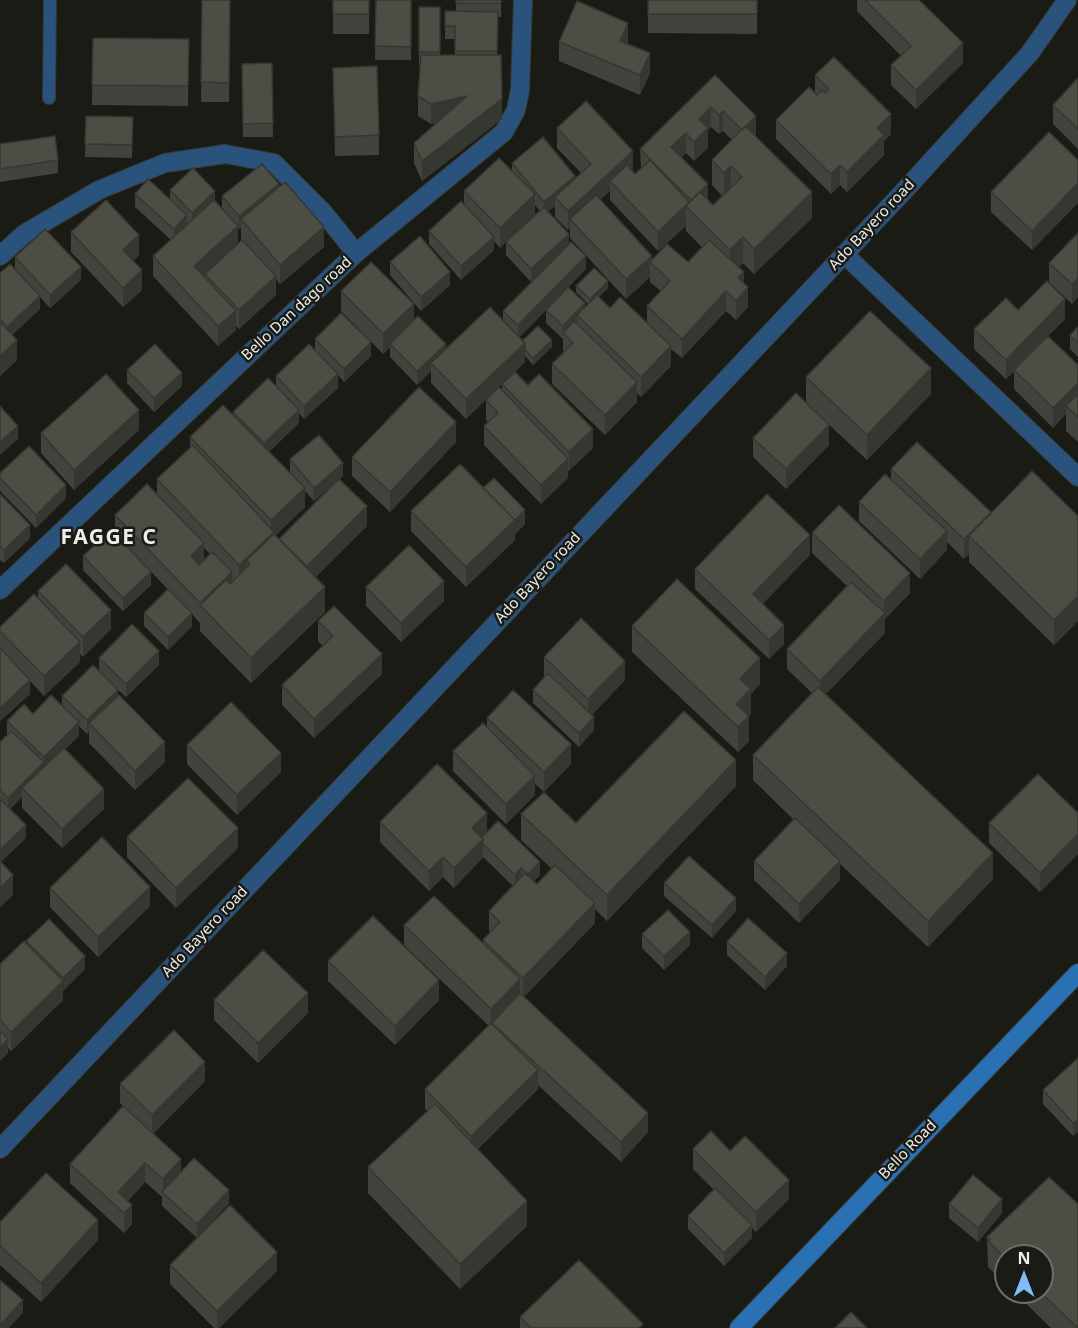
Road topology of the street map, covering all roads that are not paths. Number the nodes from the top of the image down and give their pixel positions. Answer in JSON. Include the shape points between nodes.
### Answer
{"nodes":[{"id":1,"x":50,"y":0,"type":"edge"},
{"id":2,"x":523,"y":0,"type":"edge"},
{"id":3,"x":1067,"y":0,"type":"edge"},
{"id":4,"x":49,"y":98,"type":"dead end"},
{"id":5,"x":356,"y":253,"type":"junction"},
{"id":6,"x":844,"y":254,"type":"junction"},
{"id":7,"x":0,"y":256,"type":"edge"},
{"id":8,"x":1078,"y":477,"type":"edge"},
{"id":9,"x":0,"y":590,"type":"edge"},
{"id":10,"x":1078,"y":973,"type":"edge"},
{"id":11,"x":0,"y":1149,"type":"edge"},
{"id":12,"x":739,"y":1328,"type":"edge"}],
"edges":[{"from":1,"to":4,"type":"lane"},
{"from":2,"to":5,"type":"street","name":"Bello Dan dago road","via":[[520,90],[516,110],[504,132]]},
{"from":3,"to":6,"type":"street","name":"Ado Bayero road","via":[[1030,53]]},
{"from":5,"to":7,"type":"street","via":[[323,212],[274,163],[225,154],[165,163],[99,190],[24,234]]},
{"from":5,"to":9,"type":"street","name":"Bello Dan dago road"},
{"from":6,"to":8,"type":"street"},
{"from":6,"to":11,"type":"street","name":"Ado Bayero road"},
{"from":10,"to":12,"type":"street","name":"Bello Road"}]}
